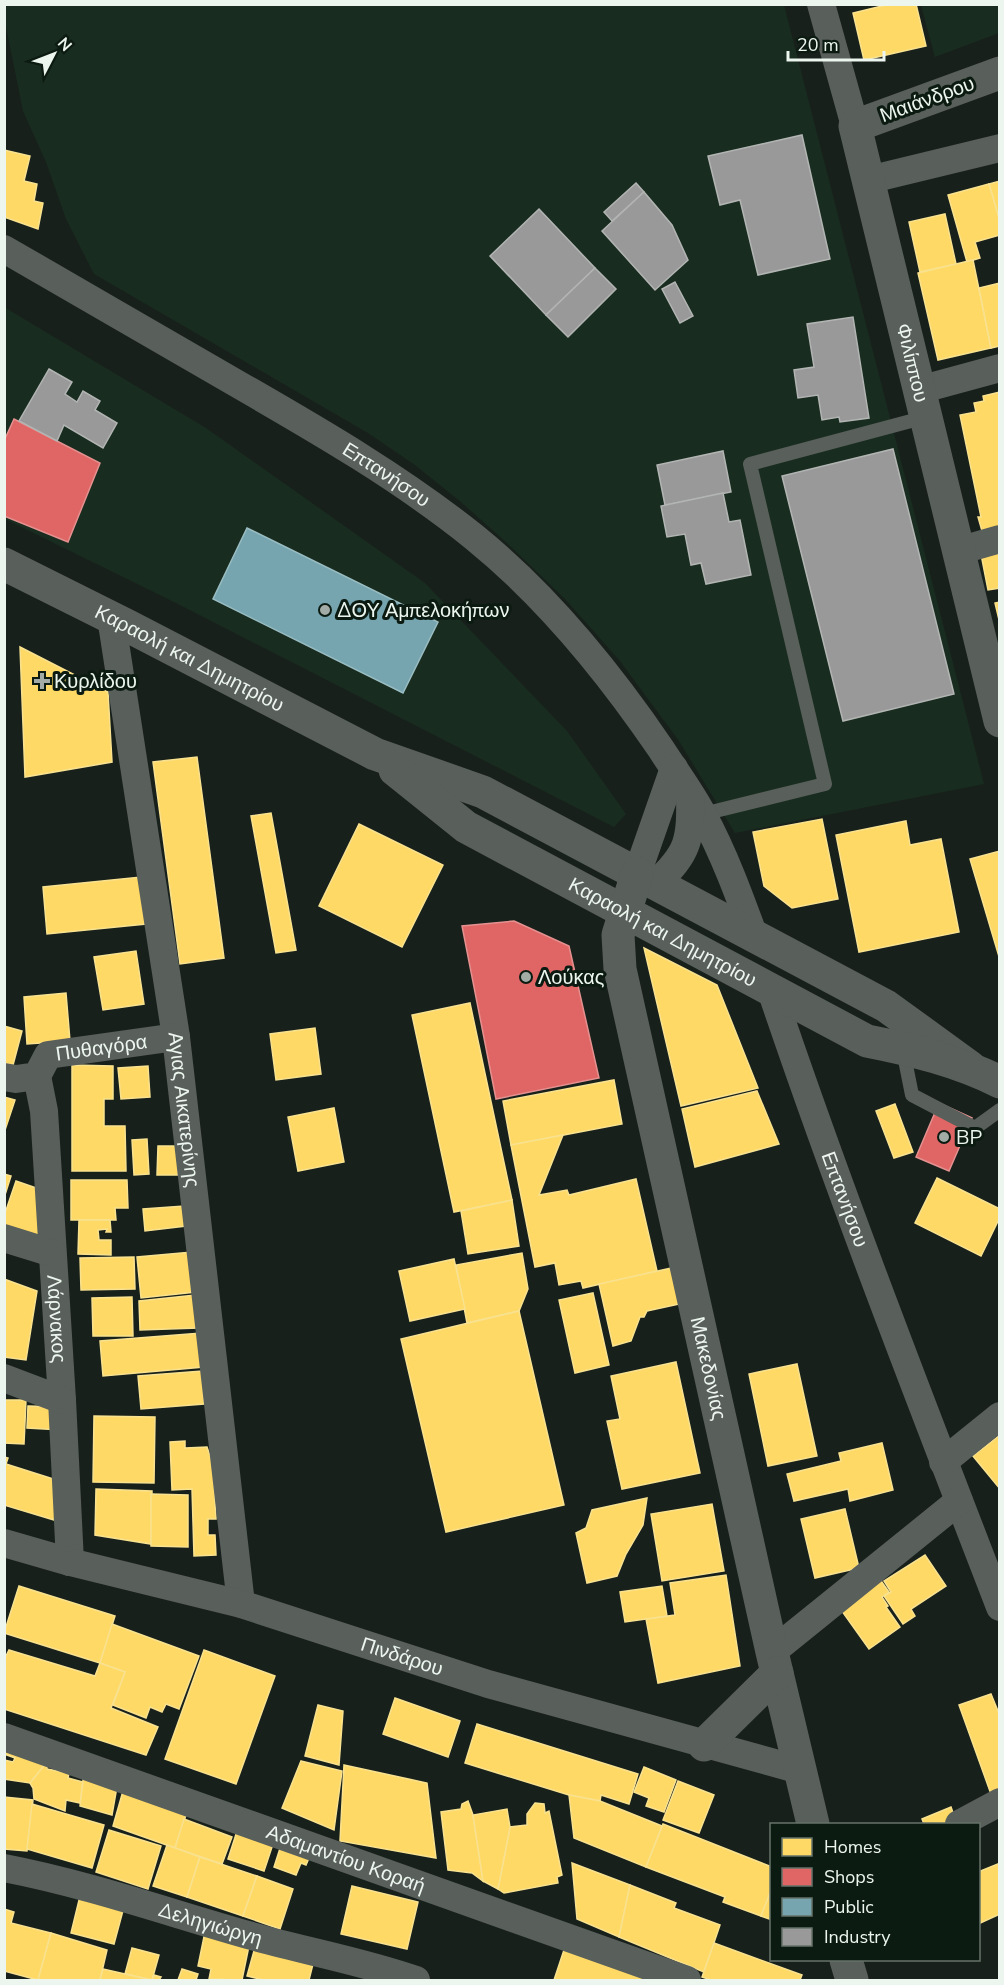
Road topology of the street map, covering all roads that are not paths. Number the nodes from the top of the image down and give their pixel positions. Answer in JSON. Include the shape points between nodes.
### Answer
{"nodes":[{"id":1,"x":821,"y":4,"type":"edge"},
{"id":2,"x":999,"y":73,"type":"edge"},
{"id":3,"x":855,"y":126,"type":"junction"},
{"id":4,"x":999,"y":148,"type":"edge"},
{"id":5,"x":868,"y":180,"type":"junction"},
{"id":6,"x":4,"y":249,"type":"edge"},
{"id":7,"x":999,"y":368,"type":"edge"},
{"id":8,"x":922,"y":404,"type":"junction"},
{"id":9,"x":999,"y":539,"type":"edge"},
{"id":10,"x":958,"y":550,"type":"junction"},
{"id":11,"x":4,"y":564,"type":"edge"},
{"id":12,"x":111,"y":617,"type":"junction"},
{"id":13,"x":999,"y":721,"type":"edge"},
{"id":14,"x":375,"y":754,"type":"junction"},
{"id":15,"x":674,"y":768,"type":"junction"},
{"id":16,"x":696,"y":803,"type":"junction"},
{"id":17,"x":646,"y":879,"type":"junction"},
{"id":18,"x":624,"y":911,"type":"junction"},
{"id":19,"x":754,"y":936,"type":"junction"},
{"id":20,"x":771,"y":990,"type":"junction"},
{"id":21,"x":176,"y":1037,"type":"junction"},
{"id":22,"x":903,"y":1048,"type":"junction"},
{"id":23,"x":969,"y":1067,"type":"junction"},
{"id":24,"x":37,"y":1076,"type":"junction"},
{"id":25,"x":4,"y":1077,"type":"edge"},
{"id":26,"x":999,"y":1082,"type":"edge"},
{"id":27,"x":999,"y":1110,"type":"edge"},
{"id":28,"x":4,"y":1238,"type":"edge"},
{"id":29,"x":52,"y":1253,"type":"junction"},
{"id":30,"x":4,"y":1378,"type":"edge"},
{"id":31,"x":63,"y":1400,"type":"junction"},
{"id":32,"x":999,"y":1416,"type":"edge"},
{"id":33,"x":943,"y":1462,"type":"junction"},
{"id":34,"x":959,"y":1501,"type":"junction"},
{"id":35,"x":4,"y":1543,"type":"edge"},
{"id":36,"x":70,"y":1562,"type":"junction"},
{"id":37,"x":241,"y":1604,"type":"junction"},
{"id":38,"x":999,"y":1607,"type":"edge"},
{"id":39,"x":775,"y":1662,"type":"junction"},
{"id":40,"x":4,"y":1737,"type":"edge"},
{"id":41,"x":704,"y":1744,"type":"junction"},
{"id":42,"x":800,"y":1770,"type":"junction"},
{"id":43,"x":999,"y":1802,"type":"edge"},
{"id":44,"x":813,"y":1823,"type":"edge"},
{"id":45,"x":961,"y":1823,"type":"edge"},
{"id":46,"x":4,"y":1868,"type":"edge"},
{"id":47,"x":847,"y":1961,"type":"edge"},
{"id":48,"x":417,"y":1980,"type":"edge"},
{"id":49,"x":687,"y":1980,"type":"edge"},
{"id":50,"x":852,"y":1980,"type":"edge"}],
"edges":[{"from":1,"to":3,"type":"street","name":"Φιλίππου"},
{"from":2,"to":3,"type":"street","name":"Μαιάνδρου"},
{"from":3,"to":5,"type":"street","name":"Φιλίππου"},
{"from":4,"to":5,"type":"street"},
{"from":5,"to":8,"type":"street","name":"Φιλίππου"},
{"from":6,"to":15,"type":"street","name":"Επτανήσου","via":[[348,448],[475,538],[548,607],[589,653]]},
{"from":7,"to":8,"type":"street"},
{"from":8,"to":10,"type":"street","name":"Φιλίππου"},
{"from":8,"to":16,"type":"lane","via":[[750,464],[825,784],[740,806]]},
{"from":9,"to":10,"type":"street"},
{"from":10,"to":13,"type":"street","name":"Φιλίππου"},
{"from":11,"to":12,"type":"street","name":"Καραολή και Δημητρίου"},
{"from":12,"to":14,"type":"street","name":"Καραολή και Δημητρίου"},
{"from":12,"to":21,"type":"street","name":"Αγιας Αικατερίνης"},
{"from":14,"to":17,"type":"street","name":"Καραολή και Δημητρίου","via":[[483,792]]},
{"from":14,"to":18,"type":"street","name":"Καραολή και Δημητρίου","via":[[466,827]]},
{"from":15,"to":16,"type":"street","name":"Επτανήσου"},
{"from":15,"to":17,"type":"street"},
{"from":16,"to":17,"type":"street","via":[[679,861]]},
{"from":16,"to":19,"type":"street","name":"Επτανήσου","via":[[730,872]]},
{"from":17,"to":18,"type":"street"},
{"from":17,"to":19,"type":"street","name":"Καραολή και Δημητρίου"},
{"from":18,"to":20,"type":"street","name":"Καραολή και Δημητρίου"},
{"from":18,"to":39,"type":"street","name":"Μακεδονίας","via":[[618,935],[620,969]]},
{"from":19,"to":20,"type":"street","name":"Επτανήσου"},
{"from":19,"to":23,"type":"street","name":"Καραολή και Δημητρίου","via":[[886,1006]]},
{"from":20,"to":22,"type":"street","name":"Καραολή και Δημητρίου","via":[[867,1041]]},
{"from":20,"to":33,"type":"street","name":"Επτανήσου"},
{"from":21,"to":24,"type":"street","name":"Πυθαγόρα","via":[[48,1055]]},
{"from":21,"to":37,"type":"street","name":"Αγιας Αικατερίνης"},
{"from":22,"to":23,"type":"street","name":"Καραολή και Δημητρίου"},
{"from":22,"to":27,"type":"lane","via":[[912,1095],[975,1128]]},
{"from":23,"to":26,"type":"street","name":"Καραολή και Δημητρίου"},
{"from":24,"to":25,"type":"street","name":"Πυθαγόρα"},
{"from":24,"to":29,"type":"street","name":"Λάρνακος","via":[[44,1111]]},
{"from":28,"to":29,"type":"street"},
{"from":29,"to":31,"type":"street","name":"Λάρνακος"},
{"from":30,"to":31,"type":"street"},
{"from":31,"to":36,"type":"street","name":"Λάρνακος"},
{"from":32,"to":33,"type":"street"},
{"from":33,"to":34,"type":"street","name":"Επτανήσου"},
{"from":34,"to":38,"type":"street","name":"Επτανήσου"},
{"from":34,"to":39,"type":"street"},
{"from":35,"to":36,"type":"street","name":"Πινδάρου"},
{"from":36,"to":37,"type":"street","name":"Πινδάρου"},
{"from":37,"to":41,"type":"street","name":"Πινδάρου","via":[[488,1684]]},
{"from":39,"to":41,"type":"street"},
{"from":39,"to":42,"type":"street","name":"Μακεδονίας"},
{"from":40,"to":49,"type":"street","name":"Αδαμαντίου Κοραή"},
{"from":41,"to":42,"type":"street","name":"Πινδάρου"},
{"from":42,"to":44,"type":"street","name":"Μακεδονίας"},
{"from":43,"to":45,"type":"street"},
{"from":46,"to":48,"type":"street","name":"Δεληγιώργη","via":[[47,1876]]},
{"from":47,"to":50,"type":"street"}]}
